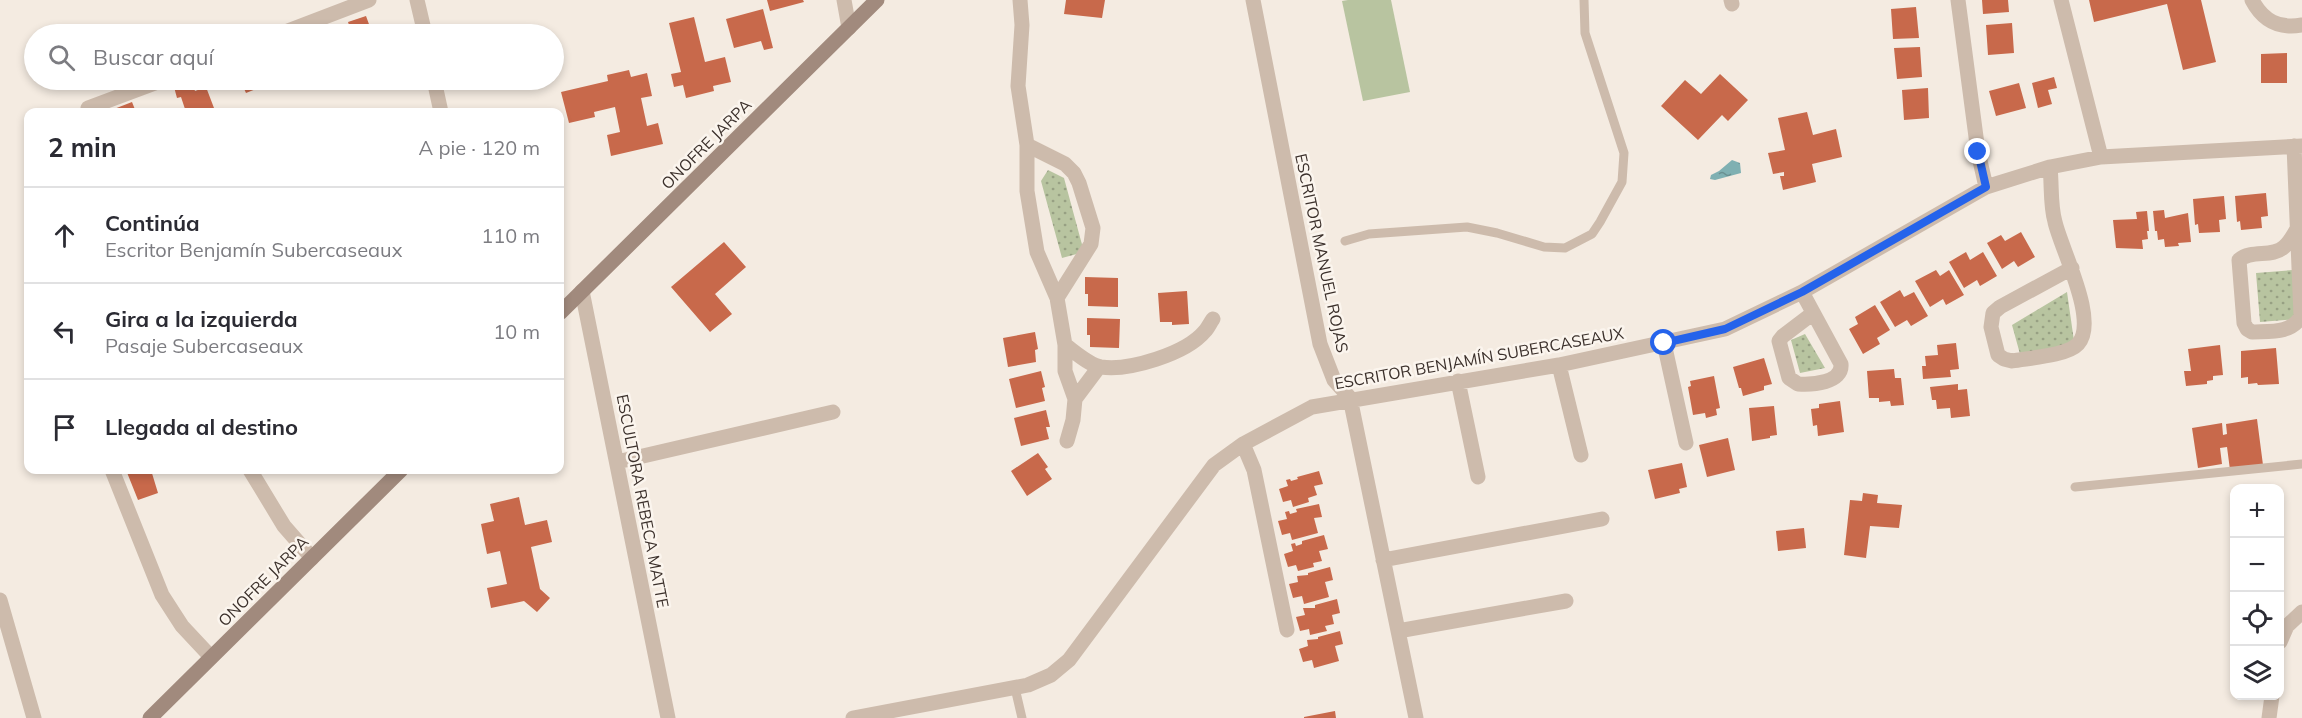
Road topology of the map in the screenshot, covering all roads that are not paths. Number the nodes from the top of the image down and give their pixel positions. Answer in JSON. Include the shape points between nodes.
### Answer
{"nodes":[{"id":1,"x":369,"y":0,"type":"edge"},
{"id":2,"x":417,"y":0,"type":"edge"},
{"id":3,"x":844,"y":0,"type":"edge"},
{"id":4,"x":877,"y":0,"type":"edge"},
{"id":5,"x":1020,"y":0,"type":"edge"},
{"id":6,"x":1253,"y":0,"type":"edge"},
{"id":7,"x":1584,"y":0,"type":"edge"},
{"id":8,"x":1958,"y":0,"type":"edge"},
{"id":9,"x":2061,"y":0,"type":"edge"},
{"id":10,"x":2252,"y":0,"type":"edge"},
{"id":11,"x":306,"y":24,"type":"edge"},
{"id":12,"x":423,"y":24,"type":"edge"},
{"id":13,"x":2302,"y":25,"type":"edge"},
{"id":14,"x":849,"y":28,"type":"junction"},
{"id":15,"x":136,"y":90,"type":"edge"},
{"id":16,"x":436,"y":90,"type":"edge"},
{"id":17,"x":88,"y":108,"type":"dead end"},
{"id":18,"x":440,"y":108,"type":"edge"},
{"id":19,"x":1027,"y":145,"type":"junction"},
{"id":20,"x":2298,"y":146,"type":"edge"},
{"id":21,"x":2101,"y":156,"type":"junction"},
{"id":22,"x":2050,"y":167,"type":"junction"},
{"id":23,"x":1986,"y":187,"type":"junction"},
{"id":24,"x":2298,"y":227,"type":"junction"},
{"id":25,"x":1345,"y":241,"type":"dead end"},
{"id":26,"x":2072,"y":268,"type":"junction"},
{"id":27,"x":582,"y":291,"type":"junction"},
{"id":28,"x":1802,"y":292,"type":"junction"},
{"id":29,"x":1057,"y":298,"type":"junction"},
{"id":30,"x":564,"y":309,"type":"edge"},
{"id":31,"x":1812,"y":314,"type":"junction"},
{"id":32,"x":1213,"y":319,"type":"dead end"},
{"id":33,"x":1664,"y":343,"type":"junction"},
{"id":34,"x":1065,"y":345,"type":"junction"},
{"id":35,"x":1559,"y":364,"type":"junction"},
{"id":36,"x":1099,"y":367,"type":"junction"},
{"id":37,"x":1458,"y":381,"type":"junction"},
{"id":38,"x":1350,"y":398,"type":"junction"},
{"id":39,"x":1075,"y":399,"type":"junction"},
{"id":40,"x":833,"y":412,"type":"dead end"},
{"id":41,"x":1067,"y":441,"type":"dead end"},
{"id":42,"x":1686,"y":443,"type":"dead end"},
{"id":43,"x":1243,"y":444,"type":"junction"},
{"id":44,"x":1581,"y":455,"type":"dead end"},
{"id":45,"x":617,"y":462,"type":"junction"},
{"id":46,"x":2302,"y":464,"type":"edge"},
{"id":47,"x":114,"y":474,"type":"edge"},
{"id":48,"x":252,"y":474,"type":"edge"},
{"id":49,"x":397,"y":474,"type":"edge"},
{"id":50,"x":1478,"y":477,"type":"dead end"},
{"id":51,"x":2075,"y":487,"type":"dead end"},
{"id":52,"x":1602,"y":519,"type":"dead end"},
{"id":53,"x":312,"y":558,"type":"junction"},
{"id":54,"x":1383,"y":560,"type":"junction"},
{"id":55,"x":0,"y":600,"type":"edge"},
{"id":56,"x":1566,"y":601,"type":"dead end"},
{"id":57,"x":2302,"y":612,"type":"edge"},
{"id":58,"x":1287,"y":630,"type":"dead end"},
{"id":59,"x":1398,"y":631,"type":"junction"},
{"id":60,"x":2284,"y":633,"type":"edge"},
{"id":61,"x":211,"y":657,"type":"junction"},
{"id":62,"x":1015,"y":688,"type":"junction"},
{"id":63,"x":2271,"y":700,"type":"edge"},
{"id":64,"x":34,"y":718,"type":"edge"},
{"id":65,"x":150,"y":718,"type":"edge"},
{"id":66,"x":668,"y":718,"type":"edge"},
{"id":67,"x":854,"y":718,"type":"edge"},
{"id":68,"x":1022,"y":718,"type":"edge"},
{"id":69,"x":1416,"y":718,"type":"edge"},
{"id":70,"x":2269,"y":718,"type":"edge"}],
"edges":[{"from":1,"to":11,"type":"street"},
{"from":2,"to":12,"type":"street"},
{"from":3,"to":14,"type":"street"},
{"from":4,"to":14,"type":"street","name":"ONOFRE JARPA"},
{"from":5,"to":19,"type":"street","via":[[1018,86]]},
{"from":6,"to":38,"type":"street","name":"ESCRITOR MANUEL ROJAS","via":[[1320,344],[1334,380]]},
{"from":7,"to":25,"type":"lane","via":[[1585,33],[1624,153],[1622,182],[1592,234],[1565,248],[1544,247],[1467,227],[1369,234]]},
{"from":8,"to":23,"type":"street"},
{"from":9,"to":21,"type":"street"},
{"from":10,"to":13,"type":"street","via":[[2265,19],[2287,27]]},
{"from":14,"to":27,"type":"street","name":"ONOFRE JARPA"},
{"from":15,"to":17,"type":"street"},
{"from":16,"to":18,"type":"street"},
{"from":19,"to":29,"type":"street","via":[[1027,191],[1037,252]]},
{"from":19,"to":29,"type":"street","via":[[1065,164],[1074,173],[1093,228],[1091,244]]},
{"from":20,"to":21,"type":"street","name":"ESCRITOR BENJAMÍN SUBERCASEAUX"},
{"from":20,"to":24,"type":"street"},
{"from":21,"to":22,"type":"street","name":"ESCRITOR BENJAMÍN SUBERCASEAUX"},
{"from":22,"to":23,"type":"street","name":"ESCRITOR BENJAMÍN SUBERCASEAUX"},
{"from":22,"to":26,"type":"street","via":[[2054,220]]},
{"from":23,"to":28,"type":"street","name":"ESCRITOR BENJAMÍN SUBERCASEAUX"},
{"from":24,"to":24,"type":"street","via":[[2283,248],[2239,260],[2244,323],[2252,332],[2285,330],[2301,316]]},
{"from":26,"to":26,"type":"street","via":[[1994,313],[1990,327],[1998,355],[2012,361],[2070,350],[2079,343],[2084,331],[2081,299]]},
{"from":27,"to":30,"type":"street","name":"ONOFRE JARPA"},
{"from":27,"to":45,"type":"street","name":"ESCULTORA REBECA MATTE"},
{"from":28,"to":31,"type":"street"},
{"from":28,"to":33,"type":"street","name":"ESCRITOR BENJAMÍN SUBERCASEAUX","via":[[1725,329]]},
{"from":29,"to":34,"type":"street"},
{"from":31,"to":31,"type":"street","via":[[1841,370],[1830,380],[1798,384],[1786,372],[1779,341]]},
{"from":32,"to":36,"type":"street","via":[[1200,336],[1177,350],[1127,366]]},
{"from":33,"to":35,"type":"street","name":"ESCRITOR BENJAMÍN SUBERCASEAUX"},
{"from":33,"to":42,"type":"street"},
{"from":34,"to":36,"type":"street"},
{"from":34,"to":39,"type":"street","via":[[1065,371]]},
{"from":35,"to":37,"type":"street","name":"ESCRITOR BENJAMÍN SUBERCASEAUX"},
{"from":35,"to":44,"type":"street"},
{"from":36,"to":39,"type":"street"},
{"from":37,"to":38,"type":"street","name":"ESCRITOR BENJAMÍN SUBERCASEAUX"},
{"from":37,"to":50,"type":"street"},
{"from":38,"to":43,"type":"street","name":"ESCRITOR BENJAMÍN SUBERCASEAUX","via":[[1311,406]]},
{"from":38,"to":54,"type":"street","name":"ESCRITOR MANUEL ROJAS"},
{"from":39,"to":41,"type":"street"},
{"from":40,"to":45,"type":"street"},
{"from":43,"to":58,"type":"street","via":[[1254,470]]},
{"from":43,"to":62,"type":"street","name":"ESCRITOR BENJAMÍN SUBERCASEAUX","via":[[1206,474],[1069,660],[1051,675]]},
{"from":45,"to":66,"type":"street","name":"ESCULTORA REBECA MATTE"},
{"from":46,"to":51,"type":"lane"},
{"from":47,"to":61,"type":"street","via":[[162,595],[182,626]]},
{"from":48,"to":53,"type":"street","via":[[284,526]]},
{"from":49,"to":53,"type":"street","name":"ONOFRE JARPA"},
{"from":52,"to":54,"type":"street"},
{"from":53,"to":61,"type":"street","name":"ONOFRE JARPA"},
{"from":54,"to":59,"type":"street","name":"ESCRITOR MANUEL ROJAS"},
{"from":55,"to":64,"type":"street"},
{"from":56,"to":59,"type":"street"},
{"from":57,"to":60,"type":"street"},
{"from":59,"to":69,"type":"street","name":"ESCRITOR MANUEL ROJAS"},
{"from":61,"to":65,"type":"street","name":"ONOFRE JARPA"},
{"from":62,"to":67,"type":"street","name":"ESCRITOR BENJAMÍN SUBERCASEAUX"},
{"from":62,"to":68,"type":"lane"},
{"from":63,"to":70,"type":"street"}]}
